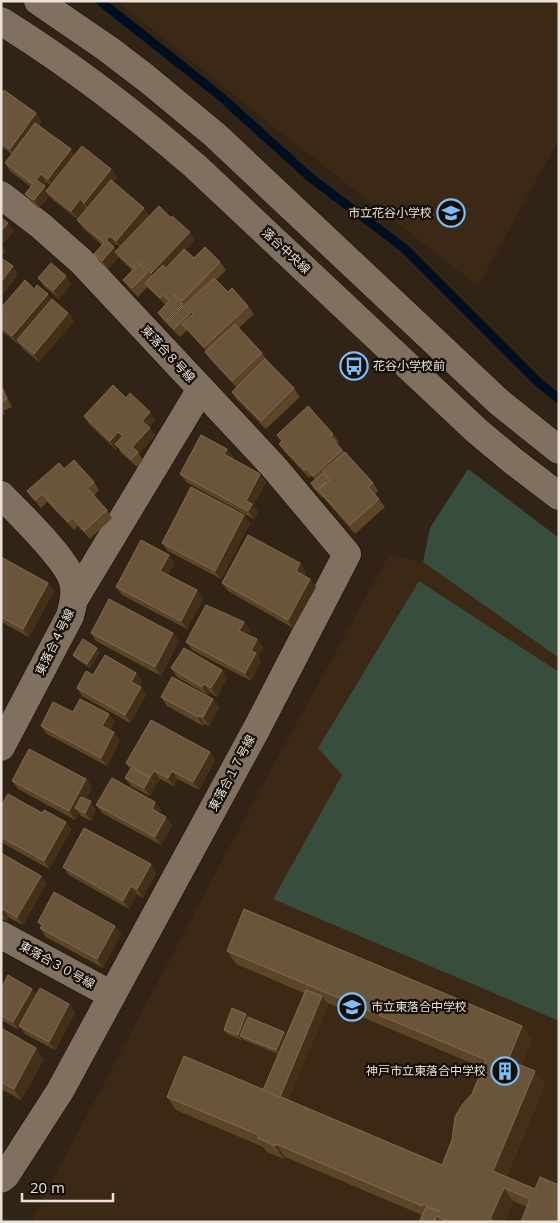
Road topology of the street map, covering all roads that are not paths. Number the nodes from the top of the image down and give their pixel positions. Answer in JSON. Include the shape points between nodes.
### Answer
{"nodes":[{"id":1,"x":38,"y":1,"type":"edge"},
{"id":2,"x":1,"y":21,"type":"edge"},
{"id":3,"x":1,"y":195,"type":"edge"},
{"id":4,"x":201,"y":389,"type":"junction"},
{"id":5,"x":559,"y":450,"type":"edge"},
{"id":6,"x":1,"y":495,"type":"edge"},
{"id":7,"x":559,"y":496,"type":"edge"},
{"id":8,"x":75,"y":598,"type":"junction"},
{"id":9,"x":1,"y":747,"type":"edge"},
{"id":10,"x":1,"y":935,"type":"edge"},
{"id":11,"x":112,"y":995,"type":"junction"},
{"id":12,"x":1,"y":1179,"type":"edge"}],
"edges":[{"from":1,"to":5,"type":"street","via":[[146,78],[215,135],[492,396]]},
{"from":2,"to":7,"type":"street","name":"落合中央線","via":[[73,68],[161,137],[477,431]]},
{"from":3,"to":4,"type":"street","name":"東落合８号線","via":[[81,261]]},
{"from":4,"to":8,"type":"street","name":"東落合８号線"},
{"from":4,"to":11,"type":"street","name":"東落合１７号線","via":[[273,466],[346,554],[257,728]]},
{"from":6,"to":8,"type":"street","name":"東落合４号線","via":[[61,561],[73,580]]},
{"from":8,"to":9,"type":"street","name":"東落合４号線","via":[[70,616]]},
{"from":10,"to":11,"type":"street","name":"東落合３０号線"},
{"from":11,"to":12,"type":"street","name":"東落合１７号線","via":[[60,1091]]}]}
